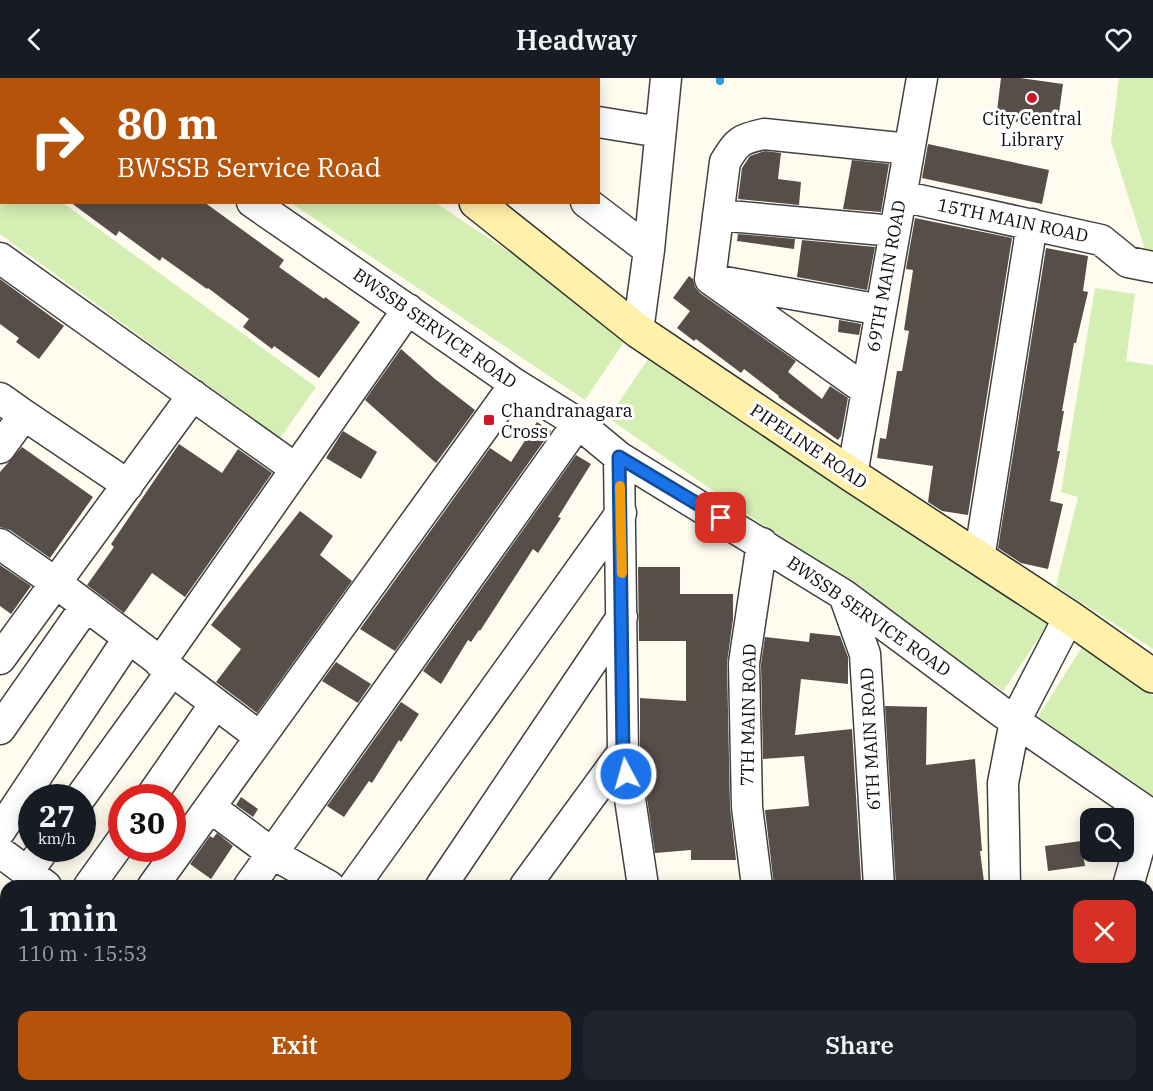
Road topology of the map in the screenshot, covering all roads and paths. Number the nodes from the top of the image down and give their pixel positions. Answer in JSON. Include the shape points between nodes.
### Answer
{"nodes":[{"id":1,"x":666,"y":78,"type":"edge"},
{"id":2,"x":922,"y":78,"type":"edge"},
{"id":3,"x":600,"y":122,"type":"edge"},
{"id":4,"x":660,"y":132,"type":"junction"},
{"id":5,"x":909,"y":149,"type":"junction"},
{"id":6,"x":901,"y":196,"type":"junction"},
{"id":7,"x":255,"y":204,"type":"edge"},
{"id":8,"x":479,"y":204,"type":"edge"},
{"id":9,"x":589,"y":204,"type":"edge"},
{"id":10,"x":718,"y":215,"type":"junction"},
{"id":11,"x":1032,"y":224,"type":"junction"},
{"id":12,"x":894,"y":231,"type":"junction"},
{"id":13,"x":649,"y":250,"type":"junction"},
{"id":14,"x":0,"y":258,"type":"edge"},
{"id":15,"x":1153,"y":267,"type":"edge"},
{"id":16,"x":710,"y":279,"type":"junction"},
{"id":17,"x":408,"y":309,"type":"junction"},
{"id":18,"x":881,"y":310,"type":"junction"},
{"id":19,"x":638,"y":331,"type":"junction"},
{"id":20,"x":515,"y":384,"type":"junction"},
{"id":21,"x":866,"y":390,"type":"junction"},
{"id":22,"x":193,"y":395,"type":"junction"},
{"id":23,"x":0,"y":398,"type":"edge"},
{"id":24,"x":24,"y":415,"type":"junction"},
{"id":25,"x":578,"y":423,"type":"junction"},
{"id":26,"x":0,"y":448,"type":"edge"},
{"id":27,"x":619,"y":457,"type":"junction"},
{"id":28,"x":296,"y":469,"type":"junction"},
{"id":29,"x":852,"y":475,"type":"junction"},
{"id":30,"x":128,"y":485,"type":"junction"},
{"id":31,"x":621,"y":513,"type":"junction"},
{"id":32,"x":762,"y":543,"type":"junction"},
{"id":33,"x":0,"y":544,"type":"edge"},
{"id":34,"x":979,"y":559,"type":"junction"},
{"id":35,"x":56,"y":583,"type":"junction"},
{"id":36,"x":844,"y":595,"type":"junction"},
{"id":37,"x":86,"y":606,"type":"junction"},
{"id":38,"x":622,"y":617,"type":"junction"},
{"id":39,"x":1069,"y":617,"type":"junction"},
{"id":40,"x":128,"y":639,"type":"junction"},
{"id":41,"x":0,"y":659,"type":"edge"},
{"id":42,"x":165,"y":667,"type":"junction"},
{"id":43,"x":1153,"y":676,"type":"edge"},
{"id":44,"x":215,"y":704,"type":"junction"},
{"id":45,"x":1015,"y":721,"type":"junction"},
{"id":46,"x":0,"y":729,"type":"edge"},
{"id":47,"x":260,"y":737,"type":"junction"},
{"id":48,"x":623,"y":752,"type":"junction"},
{"id":49,"x":90,"y":784,"type":"edge"},
{"id":50,"x":160,"y":784,"type":"edge"},
{"id":51,"x":210,"y":807,"type":"junction"},
{"id":52,"x":1151,"y":815,"type":"edge"},
{"id":53,"x":0,"y":831,"type":"edge"},
{"id":54,"x":0,"y":852,"type":"edge"},
{"id":55,"x":273,"y":854,"type":"junction"},
{"id":56,"x":108,"y":860,"type":"edge"},
{"id":57,"x":39,"y":869,"type":"edge"},
{"id":58,"x":93,"y":880,"type":"edge"},
{"id":59,"x":157,"y":880,"type":"edge"},
{"id":60,"x":254,"y":880,"type":"edge"},
{"id":61,"x":318,"y":880,"type":"edge"},
{"id":62,"x":358,"y":880,"type":"edge"},
{"id":63,"x":445,"y":880,"type":"edge"},
{"id":64,"x":529,"y":880,"type":"edge"},
{"id":65,"x":642,"y":880,"type":"edge"},
{"id":66,"x":756,"y":880,"type":"edge"},
{"id":67,"x":879,"y":880,"type":"edge"},
{"id":68,"x":1005,"y":880,"type":"edge"},
{"id":69,"x":1130,"y":880,"type":"edge"}],
"edges":[{"from":1,"to":4,"type":"street"},
{"from":2,"to":5,"type":"street","name":"69TH MAIN ROAD"},
{"from":3,"to":4,"type":"street"},
{"from":4,"to":13,"type":"street"},
{"from":5,"to":6,"type":"street","name":"69TH MAIN ROAD"},
{"from":5,"to":10,"type":"street","via":[[764,134],[744,138],[734,145],[725,162]]},
{"from":6,"to":11,"type":"street","name":"15TH MAIN ROAD"},
{"from":6,"to":12,"type":"street","name":"69TH MAIN ROAD"},
{"from":7,"to":17,"type":"street","name":"BWSSB SERVICE ROAD"},
{"from":8,"to":19,"type":"street","name":"PIPELINE ROAD"},
{"from":9,"to":13,"type":"street"},
{"from":10,"to":12,"type":"street"},
{"from":10,"to":16,"type":"street"},
{"from":11,"to":15,"type":"street","name":"15TH MAIN ROAD","via":[[1101,240],[1128,262]]},
{"from":11,"to":34,"type":"street"},
{"from":12,"to":18,"type":"street","name":"69TH MAIN ROAD"},
{"from":13,"to":19,"type":"street"},
{"from":14,"to":22,"type":"street"},
{"from":16,"to":18,"type":"street"},
{"from":16,"to":21,"type":"street"},
{"from":17,"to":20,"type":"street","name":"BWSSB SERVICE ROAD"},
{"from":17,"to":28,"type":"street"},
{"from":18,"to":21,"type":"street","name":"69TH MAIN ROAD"},
{"from":19,"to":29,"type":"street","name":"PIPELINE ROAD"},
{"from":20,"to":25,"type":"street","name":"BWSSB SERVICE ROAD"},
{"from":20,"to":47,"type":"street"},
{"from":21,"to":29,"type":"street","name":"69TH MAIN ROAD"},
{"from":22,"to":28,"type":"street"},
{"from":22,"to":30,"type":"street"},
{"from":23,"to":24,"type":"street"},
{"from":24,"to":26,"type":"street"},
{"from":24,"to":30,"type":"street"},
{"from":25,"to":27,"type":"street","name":"BWSSB SERVICE ROAD"},
{"from":25,"to":55,"type":"street"},
{"from":27,"to":31,"type":"street"},
{"from":27,"to":32,"type":"street","name":"BWSSB SERVICE ROAD"},
{"from":28,"to":42,"type":"street"},
{"from":29,"to":34,"type":"street","name":"PIPELINE ROAD"},
{"from":30,"to":35,"type":"street"},
{"from":31,"to":38,"type":"street"},
{"from":31,"to":62,"type":"street"},
{"from":32,"to":36,"type":"street","name":"BWSSB SERVICE ROAD"},
{"from":32,"to":66,"type":"street","name":"7TH MAIN ROAD","via":[[744,663],[747,807]]},
{"from":33,"to":35,"type":"street"},
{"from":34,"to":39,"type":"street","name":"PIPELINE ROAD"},
{"from":35,"to":37,"type":"street"},
{"from":35,"to":41,"type":"street"},
{"from":36,"to":45,"type":"street","name":"BWSSB SERVICE ROAD"},
{"from":36,"to":67,"type":"street","name":"6TH MAIN ROAD","via":[[865,654]]},
{"from":37,"to":40,"type":"street"},
{"from":37,"to":46,"type":"street"},
{"from":38,"to":48,"type":"street"},
{"from":38,"to":63,"type":"street"},
{"from":39,"to":43,"type":"street","name":"PIPELINE ROAD"},
{"from":39,"to":45,"type":"street"},
{"from":40,"to":42,"type":"street"},
{"from":40,"to":53,"type":"street"},
{"from":42,"to":44,"type":"street"},
{"from":42,"to":49,"type":"street"},
{"from":44,"to":47,"type":"street"},
{"from":44,"to":50,"type":"street"},
{"from":45,"to":52,"type":"street","name":"BWSSB SERVICE ROAD"},
{"from":45,"to":68,"type":"street","via":[[1003,783]]},
{"from":47,"to":51,"type":"street"},
{"from":48,"to":64,"type":"street"},
{"from":48,"to":65,"type":"street"},
{"from":51,"to":55,"type":"street"},
{"from":51,"to":59,"type":"street"},
{"from":52,"to":69,"type":"street"},
{"from":54,"to":57,"type":"street"},
{"from":55,"to":60,"type":"street"},
{"from":55,"to":61,"type":"street"},
{"from":56,"to":58,"type":"street"}]}
